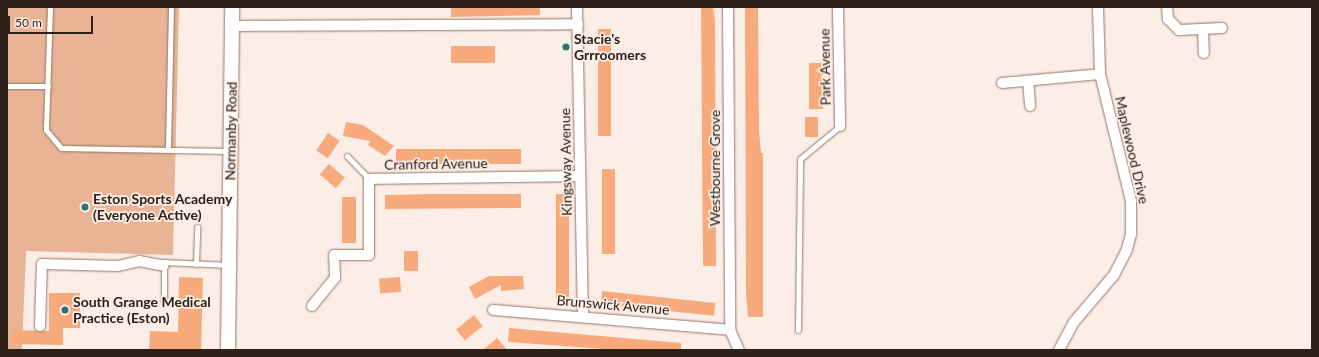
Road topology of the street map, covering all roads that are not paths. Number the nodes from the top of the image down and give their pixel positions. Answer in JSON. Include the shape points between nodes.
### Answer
{"nodes":[{"id":1,"x":50,"y":7,"type":"edge"},
{"id":2,"x":171,"y":7,"type":"edge"},
{"id":3,"x":232,"y":7,"type":"edge"},
{"id":4,"x":577,"y":7,"type":"edge"},
{"id":5,"x":728,"y":7,"type":"edge"},
{"id":6,"x":838,"y":7,"type":"edge"},
{"id":7,"x":1098,"y":7,"type":"edge"},
{"id":8,"x":1167,"y":7,"type":"edge"},
{"id":9,"x":578,"y":24,"type":"junction"},
{"id":10,"x":232,"y":26,"type":"junction"},
{"id":11,"x":1222,"y":28,"type":"dead end"},
{"id":12,"x":1203,"y":29,"type":"junction"},
{"id":13,"x":1204,"y":54,"type":"dead end"},
{"id":14,"x":1100,"y":74,"type":"junction"},
{"id":15,"x":1028,"y":81,"type":"junction"},
{"id":16,"x":1002,"y":83,"type":"dead end"},
{"id":17,"x":7,"y":86,"type":"edge"},
{"id":18,"x":48,"y":86,"type":"junction"},
{"id":19,"x":1030,"y":106,"type":"dead end"},
{"id":20,"x":840,"y":126,"type":"joint"},
{"id":21,"x":168,"y":150,"type":"junction"},
{"id":22,"x":231,"y":151,"type":"junction"},
{"id":23,"x":347,"y":156,"type":"dead end"},
{"id":24,"x":579,"y":176,"type":"junction"},
{"id":25,"x":369,"y":179,"type":"junction"},
{"id":26,"x":197,"y":227,"type":"dead end"},
{"id":27,"x":196,"y":264,"type":"junction"},
{"id":28,"x":230,"y":265,"type":"junction"},
{"id":29,"x":164,"y":266,"type":"junction"},
{"id":30,"x":164,"y":302,"type":"dead end"},
{"id":31,"x":312,"y":306,"type":"dead end"},
{"id":32,"x":493,"y":310,"type":"dead end"},
{"id":33,"x":583,"y":316,"type":"junction"},
{"id":34,"x":40,"y":326,"type":"dead end"},
{"id":35,"x":730,"y":330,"type":"junction"},
{"id":36,"x":798,"y":330,"type":"dead end"},
{"id":37,"x":228,"y":350,"type":"edge"},
{"id":38,"x":739,"y":350,"type":"edge"},
{"id":39,"x":1059,"y":350,"type":"edge"}],
"edges":[{"from":1,"to":18,"type":"lane"},
{"from":2,"to":21,"type":"lane"},
{"from":3,"to":10,"type":"street","name":"Normanby Road"},
{"from":4,"to":9,"type":"street","name":"Kingsway Avenue"},
{"from":5,"to":35,"type":"street","name":"Westbourne Grove"},
{"from":6,"to":20,"type":"street","name":"Park Avenue"},
{"from":7,"to":14,"type":"street","name":"Maplewood Drive"},
{"from":8,"to":12,"type":"street","via":[[1168,19],[1179,30]]},
{"from":9,"to":10,"type":"street"},
{"from":9,"to":24,"type":"street","name":"Kingsway Avenue"},
{"from":10,"to":22,"type":"street","name":"Normanby Road"},
{"from":11,"to":12,"type":"street"},
{"from":12,"to":13,"type":"street"},
{"from":14,"to":15,"type":"street"},
{"from":14,"to":39,"type":"street","name":"Maplewood Drive","via":[[1131,201],[1131,234],[1128,249],[1114,275],[1074,322]]},
{"from":15,"to":16,"type":"street"},
{"from":15,"to":19,"type":"street"},
{"from":17,"to":18,"type":"lane"},
{"from":18,"to":21,"type":"lane","via":[[46,130],[61,148]]},
{"from":20,"to":36,"type":"lane","via":[[800,159]]},
{"from":21,"to":22,"type":"lane"},
{"from":22,"to":28,"type":"street","name":"Normanby Road"},
{"from":23,"to":25,"type":"lane"},
{"from":24,"to":25,"type":"street","name":"Cranford Avenue"},
{"from":24,"to":33,"type":"street","name":"Kingsway Avenue"},
{"from":25,"to":31,"type":"street","name":"Cranford Avenue","via":[[369,255],[334,255],[335,278]]},
{"from":26,"to":27,"type":"lane"},
{"from":27,"to":28,"type":"lane"},
{"from":27,"to":29,"type":"lane","via":[[164,262]]},
{"from":28,"to":37,"type":"street","name":"Normanby Road"},
{"from":29,"to":30,"type":"lane"},
{"from":29,"to":34,"type":"street","via":[[139,261],[118,266],[42,264]]},
{"from":32,"to":33,"type":"street","name":"Brunswick Avenue"},
{"from":33,"to":35,"type":"street","name":"Brunswick Avenue"},
{"from":35,"to":38,"type":"street"}]}
